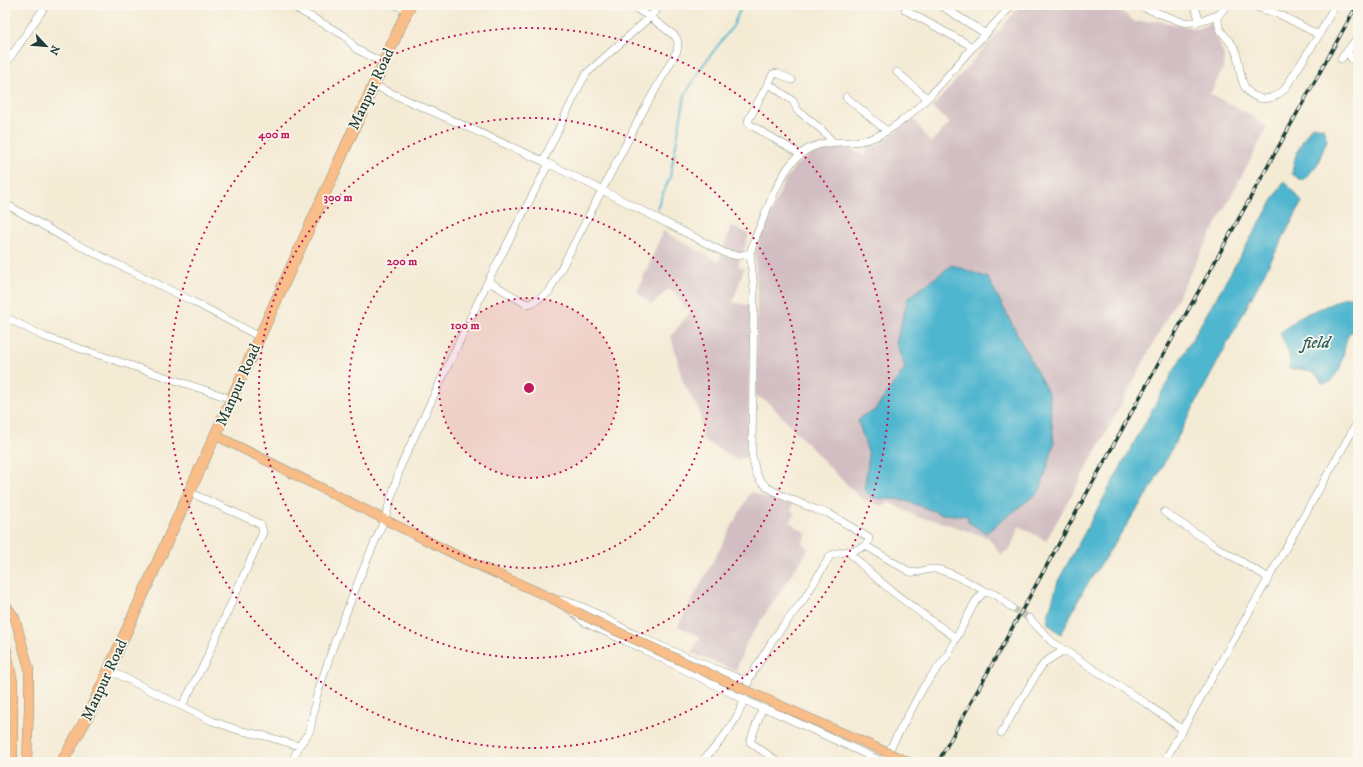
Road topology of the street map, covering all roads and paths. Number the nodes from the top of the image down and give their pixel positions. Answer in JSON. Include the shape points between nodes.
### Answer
{"nodes":[{"id":1,"x":46,"y":5,"type":"edge"},
{"id":2,"x":290,"y":5,"type":"edge"},
{"id":3,"x":394,"y":5,"type":"edge"},
{"id":4,"x":630,"y":5,"type":"edge"},
{"id":5,"x":661,"y":5,"type":"edge"},
{"id":6,"x":940,"y":5,"type":"edge"},
{"id":7,"x":1012,"y":5,"type":"edge"},
{"id":8,"x":1137,"y":5,"type":"edge"},
{"id":9,"x":1194,"y":5,"type":"edge"},
{"id":10,"x":1227,"y":5,"type":"edge"},
{"id":11,"x":1250,"y":5,"type":"edge"},
{"id":12,"x":1335,"y":5,"type":"edge"},
{"id":13,"x":409,"y":7,"type":"edge"},
{"id":14,"x":905,"y":10,"type":"dead end"},
{"id":15,"x":1218,"y":15,"type":"junction"},
{"id":16,"x":650,"y":17,"type":"junction"},
{"id":17,"x":1200,"y":22,"type":"junction"},
{"id":18,"x":986,"y":34,"type":"junction"},
{"id":19,"x":1318,"y":35,"type":"junction"},
{"id":20,"x":1358,"y":37,"type":"edge"},
{"id":21,"x":973,"y":47,"type":"junction"},
{"id":22,"x":1347,"y":51,"type":"junction"},
{"id":23,"x":1341,"y":59,"type":"dead end"},
{"id":24,"x":383,"y":63,"type":"junction"},
{"id":25,"x":5,"y":65,"type":"edge"},
{"id":26,"x":1358,"y":68,"type":"edge"},
{"id":27,"x":897,"y":72,"type":"dead end"},
{"id":28,"x":792,"y":80,"type":"dead end"},
{"id":29,"x":768,"y":84,"type":"junction"},
{"id":30,"x":373,"y":85,"type":"junction"},
{"id":31,"x":846,"y":97,"type":"dead end"},
{"id":32,"x":927,"y":98,"type":"junction"},
{"id":33,"x":887,"y":131,"type":"junction"},
{"id":34,"x":833,"y":142,"type":"junction"},
{"id":35,"x":800,"y":154,"type":"junction"},
{"id":36,"x":545,"y":163,"type":"junction"},
{"id":37,"x":602,"y":190,"type":"junction"},
{"id":38,"x":6,"y":204,"type":"dead end"},
{"id":39,"x":750,"y":253,"type":"junction"},
{"id":40,"x":488,"y":281,"type":"junction"},
{"id":41,"x":5,"y":317,"type":"edge"},
{"id":42,"x":260,"y":337,"type":"junction"},
{"id":43,"x":232,"y":399,"type":"junction"},
{"id":44,"x":1358,"y":421,"type":"edge"},
{"id":45,"x":215,"y":435,"type":"junction"},
{"id":46,"x":189,"y":492,"type":"junction"},
{"id":47,"x":1164,"y":512,"type":"dead end"},
{"id":48,"x":385,"y":518,"type":"junction"},
{"id":49,"x":866,"y":546,"type":"junction"},
{"id":50,"x":848,"y":551,"type":"junction"},
{"id":51,"x":1269,"y":578,"type":"junction"},
{"id":52,"x":987,"y":592,"type":"junction"},
{"id":53,"x":551,"y":598,"type":"junction"},
{"id":54,"x":5,"y":604,"type":"edge"},
{"id":55,"x":1012,"y":608,"type":"tunnel mouth"},
{"id":56,"x":573,"y":610,"type":"junction"},
{"id":57,"x":1029,"y":618,"type":"tunnel mouth"},
{"id":58,"x":956,"y":638,"type":"junction"},
{"id":59,"x":5,"y":643,"type":"edge"},
{"id":60,"x":1064,"y":650,"type":"junction"},
{"id":61,"x":7,"y":655,"type":"edge"},
{"id":62,"x":109,"y":670,"type":"junction"},
{"id":63,"x":749,"y":678,"type":"junction"},
{"id":64,"x":744,"y":699,"type":"junction"},
{"id":65,"x":182,"y":706,"type":"junction"},
{"id":66,"x":761,"y":708,"type":"junction"},
{"id":67,"x":1183,"y":730,"type":"junction"},
{"id":68,"x":1001,"y":733,"type":"dead end"},
{"id":69,"x":299,"y":746,"type":"junction"},
{"id":70,"x":14,"y":762,"type":"edge"},
{"id":71,"x":26,"y":762,"type":"edge"},
{"id":72,"x":62,"y":762,"type":"edge"},
{"id":73,"x":292,"y":762,"type":"edge"},
{"id":74,"x":702,"y":762,"type":"edge"},
{"id":75,"x":776,"y":762,"type":"edge"},
{"id":76,"x":884,"y":762,"type":"edge"},
{"id":77,"x":909,"y":762,"type":"edge"},
{"id":78,"x":1164,"y":762,"type":"edge"}],
"edges":[{"from":1,"to":25,"type":"street"},
{"from":2,"to":24,"type":"street","via":[[345,36],[356,49]]},
{"from":3,"to":13,"type":"street"},
{"from":4,"to":16,"type":"street"},
{"from":5,"to":16,"type":"street"},
{"from":6,"to":18,"type":"street"},
{"from":7,"to":18,"type":"street"},
{"from":8,"to":17,"type":"street","via":[[1182,22]]},
{"from":9,"to":17,"type":"street"},
{"from":10,"to":15,"type":"street"},
{"from":11,"to":19,"type":"street","via":[[1281,15]]},
{"from":12,"to":19,"type":"street"},
{"from":13,"to":24,"type":"highway","name":"Manpur Road"},
{"from":14,"to":21,"type":"street"},
{"from":15,"to":17,"type":"street"},
{"from":15,"to":19,"type":"street","via":[[1219,27],[1235,51],[1245,89],[1260,99],[1266,100],[1284,90]]},
{"from":16,"to":36,"type":"street","via":[[587,73]]},
{"from":16,"to":37,"type":"street","via":[[678,39],[677,51]]},
{"from":18,"to":21,"type":"street"},
{"from":20,"to":22,"type":"street"},
{"from":21,"to":32,"type":"street"},
{"from":22,"to":23,"type":"street"},
{"from":22,"to":26,"type":"street"},
{"from":24,"to":30,"type":"highway","name":"Manpur Road"},
{"from":27,"to":32,"type":"street"},
{"from":28,"to":29,"type":"street","via":[[776,72]]},
{"from":29,"to":34,"type":"street","via":[[794,101],[796,109]]},
{"from":29,"to":35,"type":"street","via":[[748,121],[749,124]]},
{"from":30,"to":36,"type":"street"},
{"from":30,"to":42,"type":"highway","name":"Manpur Road"},
{"from":31,"to":33,"type":"street"},
{"from":32,"to":33,"type":"street"},
{"from":33,"to":34,"type":"street","via":[[861,142]]},
{"from":34,"to":35,"type":"street"},
{"from":35,"to":39,"type":"street","via":[[779,181]]},
{"from":36,"to":37,"type":"street"},
{"from":36,"to":40,"type":"street"},
{"from":37,"to":39,"type":"street","via":[[725,253],[738,256]]},
{"from":37,"to":40,"type":"street","via":[[549,292],[532,304],[526,304]]},
{"from":38,"to":42,"type":"street","via":[[68,240]]},
{"from":39,"to":49,"type":"street","via":[[754,289],[752,455],[756,473],[767,487],[817,510],[828,512],[868,538]]},
{"from":40,"to":48,"type":"street","via":[[401,465]]},
{"from":41,"to":43,"type":"street","via":[[45,337]]},
{"from":42,"to":43,"type":"highway","name":"Manpur Road"},
{"from":43,"to":45,"type":"highway","name":"Manpur Road"},
{"from":44,"to":51,"type":"street"},
{"from":45,"to":46,"type":"highway","name":"Manpur Road"},
{"from":45,"to":48,"type":"main road"},
{"from":46,"to":62,"type":"highway","name":"Manpur Road"},
{"from":46,"to":65,"type":"street","via":[[258,523],[263,532],[205,662]]},
{"from":47,"to":51,"type":"street"},
{"from":48,"to":53,"type":"main road","via":[[466,560]]},
{"from":48,"to":69,"type":"street","via":[[335,641],[316,698],[310,731]]},
{"from":49,"to":50,"type":"street"},
{"from":49,"to":52,"type":"street","via":[[910,572],[937,569]]},
{"from":50,"to":58,"type":"street","via":[[886,587]]},
{"from":50,"to":63,"type":"street","via":[[833,554],[828,559],[804,599],[774,638]]},
{"from":51,"to":67,"type":"street"},
{"from":52,"to":55,"type":"street","via":[[998,596]]},
{"from":52,"to":58,"type":"street","via":[[975,602]]},
{"from":53,"to":56,"type":"main road"},
{"from":53,"to":63,"type":"street","via":[[586,609],[686,657],[741,679]]},
{"from":54,"to":71,"type":"main road","via":[[15,618],[29,669]]},
{"from":56,"to":64,"type":"street","via":[[584,622]]},
{"from":56,"to":77,"type":"main road","bridge":true},
{"from":57,"to":60,"type":"street","via":[[1052,642]]},
{"from":58,"to":76,"type":"street","via":[[924,686]]},
{"from":59,"to":61,"type":"main road"},
{"from":60,"to":67,"type":"street"},
{"from":60,"to":68,"type":"street","via":[[1039,670]]},
{"from":61,"to":70,"type":"main road","via":[[13,682]]},
{"from":62,"to":65,"type":"street"},
{"from":62,"to":72,"type":"highway","name":"Manpur Road","via":[[82,728]]},
{"from":63,"to":64,"type":"street"},
{"from":64,"to":66,"type":"street"},
{"from":64,"to":74,"type":"street","via":[[725,735]]},
{"from":65,"to":69,"type":"street","via":[[238,730]]},
{"from":66,"to":75,"type":"street","via":[[750,742]]},
{"from":66,"to":76,"type":"street"},
{"from":67,"to":78,"type":"street"},
{"from":69,"to":73,"type":"street"}]}
